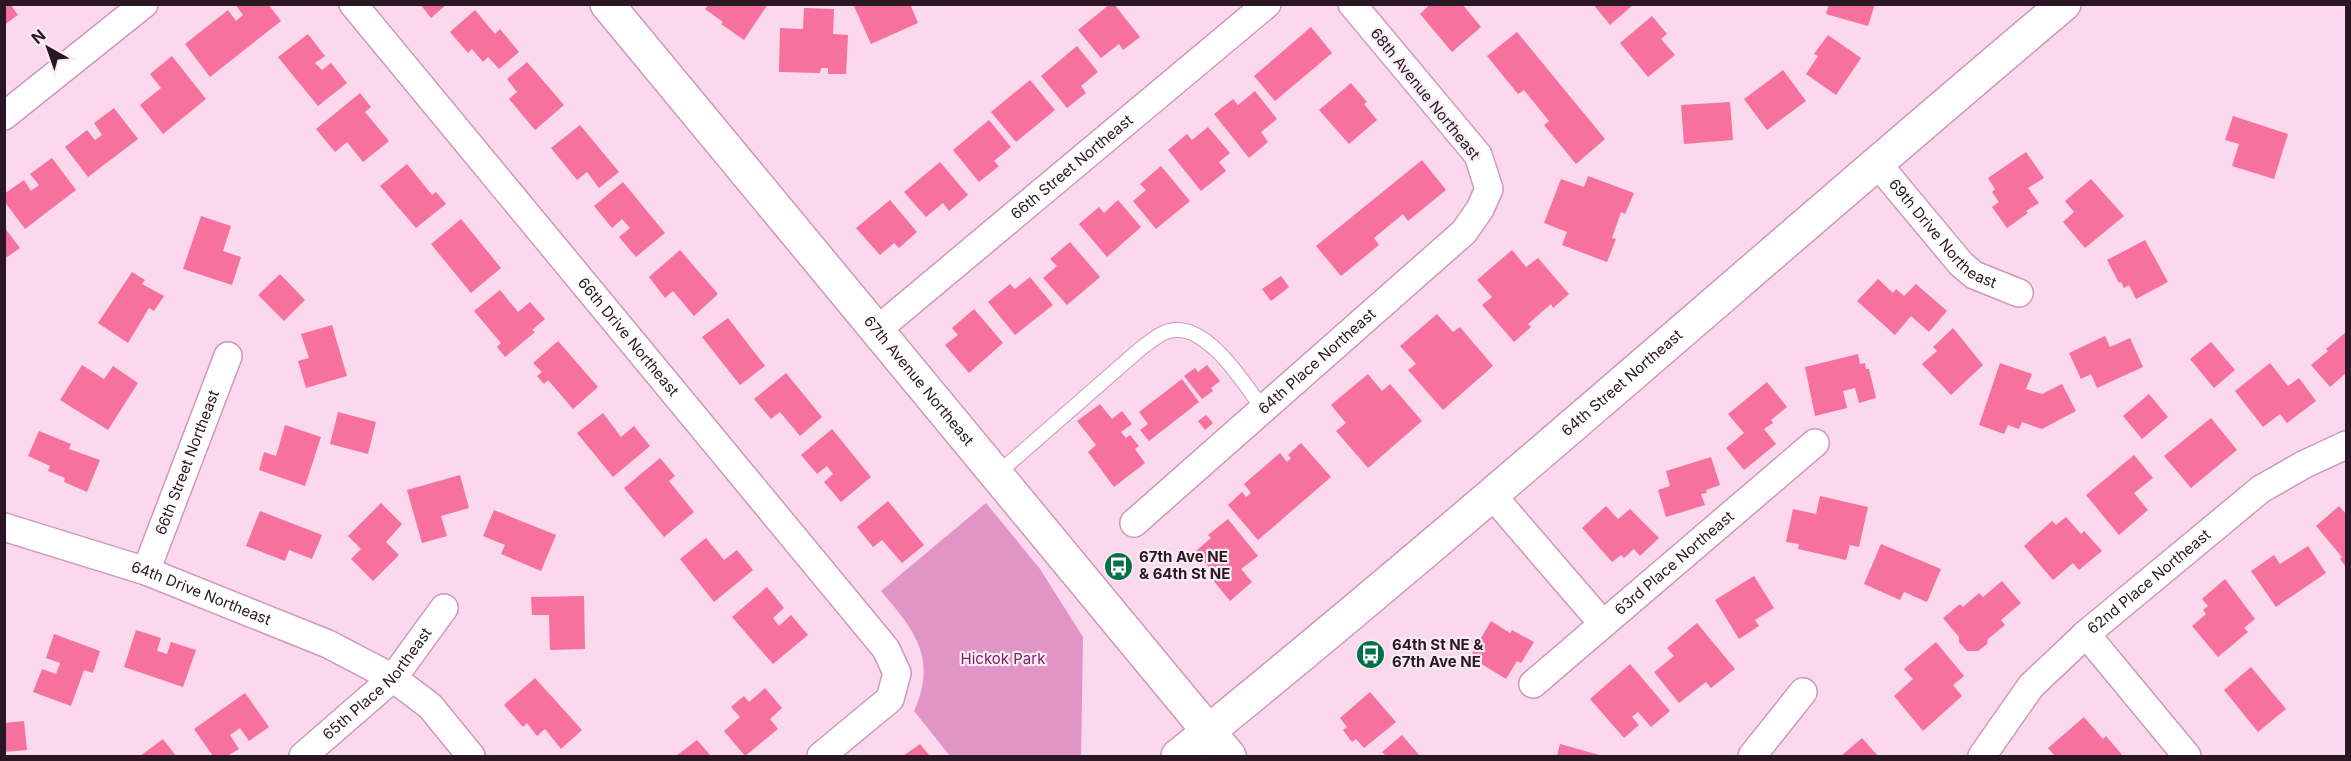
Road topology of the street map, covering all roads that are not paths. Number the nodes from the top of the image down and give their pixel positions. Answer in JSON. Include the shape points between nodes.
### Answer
{"nodes":[{"id":1,"x":144,"y":4,"type":"edge"},
{"id":2,"x":353,"y":4,"type":"edge"},
{"id":3,"x":607,"y":4,"type":"edge"},
{"id":4,"x":1267,"y":4,"type":"edge"},
{"id":5,"x":1352,"y":4,"type":"edge"},
{"id":6,"x":2064,"y":4,"type":"edge"},
{"id":7,"x":4,"y":116,"type":"edge"},
{"id":8,"x":1876,"y":162,"type":"junction"},
{"id":9,"x":1489,"y":189,"type":"joint"},
{"id":10,"x":2019,"y":293,"type":"dead end"},
{"id":11,"x":877,"y":330,"type":"junction"},
{"id":12,"x":228,"y":356,"type":"dead end"},
{"id":13,"x":1263,"y":409,"type":"junction"},
{"id":14,"x":1815,"y":443,"type":"dead end"},
{"id":15,"x":2346,"y":445,"type":"edge"},
{"id":16,"x":996,"y":475,"type":"junction"},
{"id":17,"x":1491,"y":495,"type":"junction"},
{"id":18,"x":1134,"y":522,"type":"dead end"},
{"id":19,"x":8,"y":537,"type":"edge"},
{"id":20,"x":146,"y":571,"type":"junction"},
{"id":21,"x":444,"y":608,"type":"dead end"},
{"id":22,"x":1603,"y":624,"type":"junction"},
{"id":23,"x":2086,"y":634,"type":"junction"},
{"id":24,"x":393,"y":678,"type":"junction"},
{"id":25,"x":1533,"y":684,"type":"dead end"},
{"id":26,"x":1803,"y":692,"type":"dead end"},
{"id":27,"x":1209,"y":732,"type":"junction"},
{"id":28,"x":303,"y":756,"type":"edge"},
{"id":29,"x":471,"y":756,"type":"edge"},
{"id":30,"x":822,"y":756,"type":"edge"},
{"id":31,"x":1178,"y":756,"type":"edge"},
{"id":32,"x":1229,"y":756,"type":"edge"},
{"id":33,"x":1753,"y":756,"type":"edge"},
{"id":34,"x":1982,"y":756,"type":"edge"},
{"id":35,"x":2187,"y":756,"type":"edge"}],
"edges":[{"from":1,"to":7,"type":"street"},
{"from":2,"to":30,"type":"street","name":"66th Drive Northeast","via":[[886,649],[897,673],[890,699]]},
{"from":3,"to":11,"type":"main road","name":"67th Avenue Northeast"},
{"from":4,"to":11,"type":"street","name":"66th Street Northeast"},
{"from":5,"to":9,"type":"street","name":"68th Avenue Northeast","via":[[1478,155]]},
{"from":6,"to":8,"type":"main road","name":"64th Street Northeast"},
{"from":8,"to":10,"type":"street","name":"69th Drive Northeast","via":[[1961,264],[1974,275]]},
{"from":8,"to":17,"type":"main road","name":"64th Street Northeast"},
{"from":9,"to":13,"type":"street","name":"64th Place Northeast","via":[[1464,232]]},
{"from":11,"to":16,"type":"main road","name":"67th Avenue Northeast"},
{"from":12,"to":20,"type":"street","name":"66th Street Northeast"},
{"from":13,"to":16,"type":"lane","via":[[1213,346],[1189,331],[1175,330],[1160,335],[1139,351]]},
{"from":13,"to":18,"type":"street","name":"64th Place Northeast"},
{"from":14,"to":22,"type":"street","name":"63rd Place Northeast"},
{"from":15,"to":23,"type":"street","name":"62nd Place Northeast","via":[[2260,489]]},
{"from":16,"to":27,"type":"main road","name":"67th Avenue Northeast"},
{"from":17,"to":22,"type":"street"},
{"from":17,"to":27,"type":"main road","name":"64th Street Northeast"},
{"from":19,"to":20,"type":"street","name":"64th Drive Northeast"},
{"from":20,"to":24,"type":"street","name":"64th Drive Northeast","via":[[327,644]]},
{"from":21,"to":24,"type":"street","name":"65th Place Northeast"},
{"from":22,"to":25,"type":"street","name":"63rd Place Northeast"},
{"from":23,"to":34,"type":"street","name":"62nd Place Northeast","via":[[2031,686]]},
{"from":23,"to":35,"type":"street"},
{"from":24,"to":28,"type":"street","name":"65th Place Northeast"},
{"from":24,"to":29,"type":"street","name":"64th Drive Northeast","via":[[430,706]]},
{"from":26,"to":33,"type":"street"},
{"from":27,"to":31,"type":"main road","name":"64th Street Northeast"},
{"from":27,"to":32,"type":"main road","name":"67th Avenue Northeast"}]}
